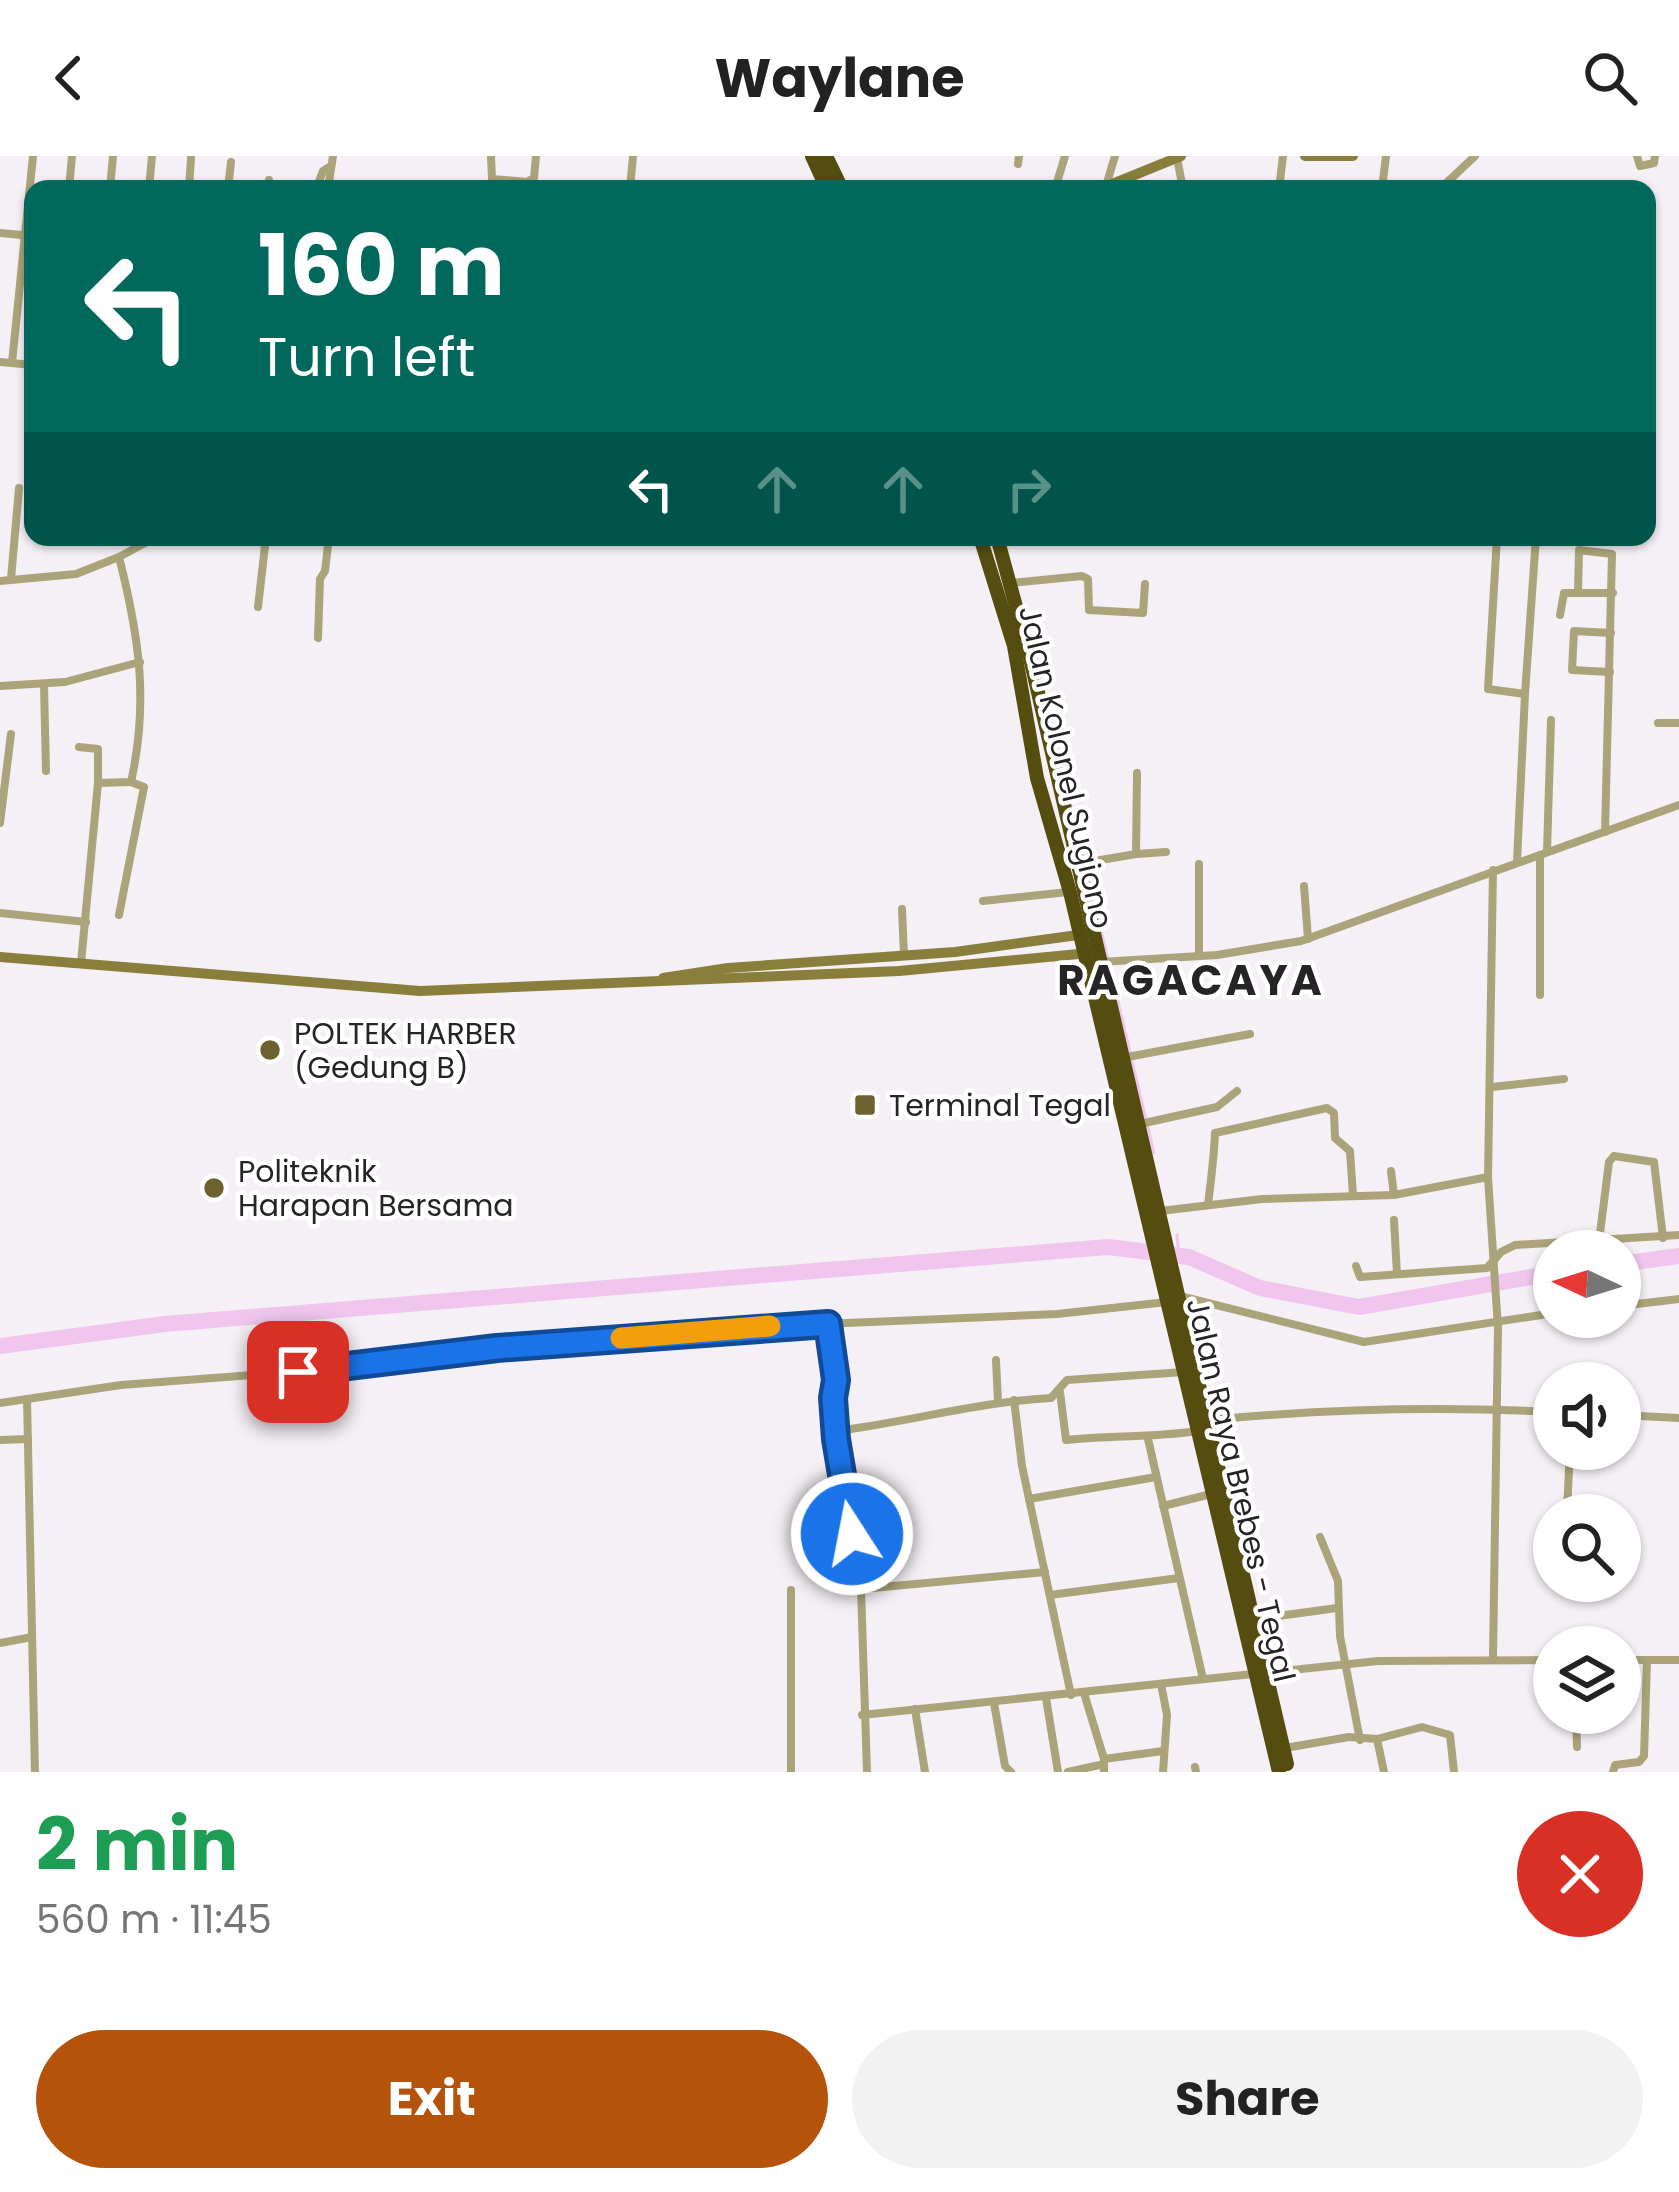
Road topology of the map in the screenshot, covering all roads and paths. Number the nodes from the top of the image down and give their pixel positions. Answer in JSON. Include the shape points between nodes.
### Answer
{"nodes":[{"id":1,"x":491,"y":156,"type":"edge"},
{"id":2,"x":1305,"y":156,"type":"edge"},
{"id":3,"x":1353,"y":156,"type":"edge"},
{"id":4,"x":1475,"y":156,"type":"edge"},
{"id":5,"x":1637,"y":156,"type":"edge"},
{"id":6,"x":1655,"y":156,"type":"edge"},
{"id":7,"x":1179,"y":157,"type":"edge"},
{"id":8,"x":231,"y":162,"type":"dead end"},
{"id":9,"x":229,"y":180,"type":"edge"},
{"id":10,"x":503,"y":180,"type":"edge"},
{"id":11,"x":1123,"y":180,"type":"edge"},
{"id":12,"x":1450,"y":180,"type":"edge"},
{"id":13,"x":24,"y":271,"type":"edge"},
{"id":14,"x":0,"y":362,"type":"edge"},
{"id":15,"x":11,"y":363,"type":"junction"},
{"id":16,"x":24,"y":364,"type":"edge"},
{"id":17,"x":19,"y":488,"type":"dead end"},
{"id":18,"x":139,"y":546,"type":"edge"},
{"id":19,"x":265,"y":546,"type":"edge"},
{"id":20,"x":327,"y":546,"type":"edge"},
{"id":21,"x":983,"y":546,"type":"edge"},
{"id":22,"x":1000,"y":546,"type":"edge"},
{"id":23,"x":1496,"y":546,"type":"edge"},
{"id":24,"x":1535,"y":546,"type":"edge"},
{"id":25,"x":119,"y":557,"type":"junction"},
{"id":26,"x":11,"y":579,"type":"junction"},
{"id":27,"x":0,"y":581,"type":"edge"},
{"id":28,"x":1010,"y":583,"type":"junction"},
{"id":29,"x":1145,"y":584,"type":"dead end"},
{"id":30,"x":1578,"y":593,"type":"junction"},
{"id":31,"x":1613,"y":593,"type":"junction"},
{"id":32,"x":258,"y":607,"type":"dead end"},
{"id":33,"x":1560,"y":615,"type":"dead end"},
{"id":34,"x":1611,"y":633,"type":"junction"},
{"id":35,"x":318,"y":638,"type":"dead end"},
{"id":36,"x":140,"y":662,"type":"junction"},
{"id":37,"x":1610,"y":672,"type":"junction"},
{"id":38,"x":44,"y":685,"type":"junction"},
{"id":39,"x":0,"y":686,"type":"edge"},
{"id":40,"x":1526,"y":694,"type":"junction"},
{"id":41,"x":1551,"y":720,"type":"dead end"},
{"id":42,"x":1658,"y":723,"type":"dead end"},
{"id":43,"x":1679,"y":723,"type":"edge"},
{"id":44,"x":11,"y":734,"type":"dead end"},
{"id":45,"x":79,"y":747,"type":"dead end"},
{"id":46,"x":46,"y":771,"type":"dead end"},
{"id":47,"x":1137,"y":773,"type":"dead end"},
{"id":48,"x":131,"y":782,"type":"junction"},
{"id":49,"x":98,"y":783,"type":"junction"},
{"id":50,"x":1679,"y":806,"type":"edge"},
{"id":51,"x":0,"y":823,"type":"edge"},
{"id":52,"x":1605,"y":832,"type":"junction"},
{"id":53,"x":1166,"y":852,"type":"dead end"},
{"id":54,"x":1544,"y":853,"type":"junction"},
{"id":55,"x":1136,"y":854,"type":"junction"},
{"id":56,"x":1517,"y":861,"type":"junction"},
{"id":57,"x":1083,"y":863,"type":"junction"},
{"id":58,"x":1199,"y":864,"type":"dead end"},
{"id":59,"x":1493,"y":870,"type":"junction"},
{"id":60,"x":1304,"y":886,"type":"dead end"},
{"id":61,"x":1070,"y":892,"type":"junction"},
{"id":62,"x":983,"y":902,"type":"dead end"},
{"id":63,"x":902,"y":909,"type":"dead end"},
{"id":64,"x":0,"y":913,"type":"edge"},
{"id":65,"x":119,"y":915,"type":"dead end"},
{"id":66,"x":86,"y":922,"type":"junction"},
{"id":67,"x":1086,"y":934,"type":"junction"},
{"id":68,"x":1308,"y":939,"type":"junction"},
{"id":69,"x":973,"y":950,"type":"junction"},
{"id":70,"x":1198,"y":956,"type":"junction"},
{"id":71,"x":0,"y":957,"type":"edge"},
{"id":72,"x":904,"y":957,"type":"junction"},
{"id":73,"x":1097,"y":959,"type":"junction"},
{"id":74,"x":81,"y":963,"type":"junction"},
{"id":75,"x":975,"y":965,"type":"junction"},
{"id":76,"x":660,"y":979,"type":"junction"},
{"id":77,"x":1540,"y":995,"type":"dead end"},
{"id":78,"x":1250,"y":1034,"type":"dead end"},
{"id":79,"x":1124,"y":1058,"type":"junction"},
{"id":80,"x":1564,"y":1079,"type":"dead end"},
{"id":81,"x":1492,"y":1087,"type":"junction"},
{"id":82,"x":1237,"y":1091,"type":"dead end"},
{"id":83,"x":1145,"y":1122,"type":"junction"},
{"id":84,"x":1390,"y":1171,"type":"dead end"},
{"id":85,"x":1488,"y":1177,"type":"junction"},
{"id":86,"x":1394,"y":1195,"type":"junction"},
{"id":87,"x":1353,"y":1196,"type":"junction"},
{"id":88,"x":1208,"y":1205,"type":"junction"},
{"id":89,"x":1156,"y":1220,"type":"junction"},
{"id":90,"x":1394,"y":1220,"type":"dead end"},
{"id":91,"x":1600,"y":1230,"type":"edge"},
{"id":92,"x":1679,"y":1235,"type":"edge"},
{"id":93,"x":1663,"y":1238,"type":"junction"},
{"id":94,"x":1641,"y":1239,"type":"edge"},
{"id":95,"x":1533,"y":1244,"type":"edge"},
{"id":96,"x":1492,"y":1260,"type":"junction"},
{"id":97,"x":1356,"y":1266,"type":"dead end"},
{"id":98,"x":1397,"y":1274,"type":"junction"},
{"id":99,"x":1174,"y":1299,"type":"junction"},
{"id":100,"x":1679,"y":1299,"type":"edge"},
{"id":101,"x":1641,"y":1304,"type":"edge"},
{"id":102,"x":1533,"y":1314,"type":"edge"},
{"id":103,"x":1497,"y":1317,"type":"junction"},
{"id":104,"x":828,"y":1324,"type":"junction"},
{"id":105,"x":996,"y":1360,"type":"dead end"},
{"id":106,"x":1184,"y":1372,"type":"junction"},
{"id":107,"x":1060,"y":1391,"type":"junction"},
{"id":108,"x":27,"y":1399,"type":"junction"},
{"id":109,"x":1014,"y":1400,"type":"junction"},
{"id":110,"x":998,"y":1402,"type":"junction"},
{"id":111,"x":0,"y":1403,"type":"edge"},
{"id":112,"x":1495,"y":1409,"type":"junction"},
{"id":113,"x":1533,"y":1411,"type":"edge"},
{"id":114,"x":1641,"y":1416,"type":"edge"},
{"id":115,"x":1679,"y":1418,"type":"edge"},
{"id":116,"x":1201,"y":1425,"type":"junction"},
{"id":117,"x":836,"y":1431,"type":"junction"},
{"id":118,"x":28,"y":1439,"type":"junction"},
{"id":119,"x":1148,"y":1439,"type":"junction"},
{"id":120,"x":0,"y":1440,"type":"edge"},
{"id":121,"x":1156,"y":1477,"type":"junction"},
{"id":122,"x":1211,"y":1494,"type":"junction"},
{"id":123,"x":1029,"y":1499,"type":"junction"},
{"id":124,"x":1163,"y":1507,"type":"junction"},
{"id":125,"x":1320,"y":1537,"type":"dead end"},
{"id":126,"x":1045,"y":1572,"type":"junction"},
{"id":127,"x":1179,"y":1578,"type":"junction"},
{"id":128,"x":861,"y":1589,"type":"junction"},
{"id":129,"x":791,"y":1590,"type":"dead end"},
{"id":130,"x":1050,"y":1595,"type":"junction"},
{"id":131,"x":1337,"y":1608,"type":"junction"},
{"id":132,"x":1254,"y":1620,"type":"junction"},
{"id":133,"x":32,"y":1637,"type":"junction"},
{"id":134,"x":0,"y":1643,"type":"edge"},
{"id":135,"x":1493,"y":1658,"type":"junction"},
{"id":136,"x":1533,"y":1659,"type":"edge"},
{"id":137,"x":1641,"y":1660,"type":"edge"},
{"id":138,"x":1647,"y":1660,"type":"junction"},
{"id":139,"x":1679,"y":1660,"type":"edge"},
{"id":140,"x":1344,"y":1664,"type":"junction"},
{"id":141,"x":1262,"y":1675,"type":"junction"},
{"id":142,"x":1203,"y":1679,"type":"junction"},
{"id":143,"x":1161,"y":1684,"type":"junction"},
{"id":144,"x":1071,"y":1694,"type":"junction"},
{"id":145,"x":1084,"y":1694,"type":"junction"},
{"id":146,"x":1046,"y":1698,"type":"junction"},
{"id":147,"x":994,"y":1703,"type":"junction"},
{"id":148,"x":915,"y":1709,"type":"junction"},
{"id":149,"x":862,"y":1715,"type":"junction"},
{"id":150,"x":1577,"y":1734,"type":"edge"},
{"id":151,"x":1377,"y":1739,"type":"junction"},
{"id":152,"x":1360,"y":1740,"type":"junction"},
{"id":153,"x":1577,"y":1747,"type":"dead end"},
{"id":154,"x":1283,"y":1749,"type":"junction"},
{"id":155,"x":1163,"y":1751,"type":"junction"},
{"id":156,"x":1104,"y":1765,"type":"edge"},
{"id":157,"x":34,"y":1772,"type":"edge"},
{"id":158,"x":791,"y":1772,"type":"edge"},
{"id":159,"x":867,"y":1772,"type":"edge"},
{"id":160,"x":925,"y":1772,"type":"edge"},
{"id":161,"x":1011,"y":1772,"type":"edge"},
{"id":162,"x":1058,"y":1772,"type":"edge"},
{"id":163,"x":1068,"y":1772,"type":"edge"},
{"id":164,"x":1163,"y":1772,"type":"edge"},
{"id":165,"x":1280,"y":1772,"type":"edge"},
{"id":166,"x":1289,"y":1772,"type":"edge"},
{"id":167,"x":1384,"y":1772,"type":"edge"},
{"id":168,"x":1454,"y":1772,"type":"edge"},
{"id":169,"x":1613,"y":1772,"type":"edge"}],
"edges":[{"from":1,"to":10,"type":"street","via":[[492,179]]},
{"from":2,"to":3,"type":"main road"},
{"from":4,"to":12,"type":"street"},
{"from":5,"to":6,"type":"street","via":[[1642,166]]},
{"from":7,"to":11,"type":"main road"},
{"from":8,"to":9,"type":"street"},
{"from":13,"to":15,"type":"street"},
{"from":14,"to":15,"type":"street"},
{"from":15,"to":16,"type":"street"},
{"from":17,"to":26,"type":"street"},
{"from":18,"to":25,"type":"street"},
{"from":19,"to":32,"type":"street"},
{"from":20,"to":35,"type":"street"},
{"from":21,"to":61,"type":"highway","name":"Jalan Kolonel Sugiono"},
{"from":22,"to":28,"type":"highway"},
{"from":23,"to":40,"type":"street","via":[[1489,689]]},
{"from":24,"to":40,"type":"street"},
{"from":25,"to":26,"type":"street","via":[[76,574]]},
{"from":25,"to":36,"type":"street"},
{"from":26,"to":27,"type":"street"},
{"from":28,"to":29,"type":"street","via":[[1082,576],[1090,610],[1143,613]]},
{"from":28,"to":57,"type":"highway"},
{"from":30,"to":31,"type":"street"},
{"from":30,"to":31,"type":"street","via":[[1578,552],[1585,548],[1612,554]]},
{"from":30,"to":33,"type":"street","via":[[1562,594]]},
{"from":31,"to":34,"type":"street"},
{"from":34,"to":37,"type":"street"},
{"from":34,"to":37,"type":"street","via":[[1574,631],[1571,669]]},
{"from":36,"to":38,"type":"street"},
{"from":36,"to":48,"type":"street","via":[[143,715]]},
{"from":37,"to":52,"type":"street"},
{"from":38,"to":39,"type":"street"},
{"from":38,"to":46,"type":"street"},
{"from":40,"to":56,"type":"street"},
{"from":41,"to":54,"type":"street"},
{"from":42,"to":43,"type":"street"},
{"from":44,"to":51,"type":"street"},
{"from":45,"to":49,"type":"street","via":[[98,749]]},
{"from":47,"to":55,"type":"street"},
{"from":48,"to":49,"type":"street"},
{"from":48,"to":65,"type":"street","via":[[144,787]]},
{"from":49,"to":66,"type":"street"},
{"from":50,"to":52,"type":"street"},
{"from":52,"to":54,"type":"street"},
{"from":53,"to":55,"type":"street"},
{"from":54,"to":56,"type":"street"},
{"from":54,"to":77,"type":"street"},
{"from":55,"to":57,"type":"street"},
{"from":56,"to":59,"type":"street"},
{"from":57,"to":67,"type":"highway"},
{"from":58,"to":70,"type":"street"},
{"from":59,"to":68,"type":"street"},
{"from":59,"to":81,"type":"street"},
{"from":60,"to":68,"type":"street"},
{"from":61,"to":62,"type":"street"},
{"from":61,"to":67,"type":"highway","name":"Jalan Kolonel Sugiono"},
{"from":63,"to":72,"type":"street"},
{"from":64,"to":66,"type":"street"},
{"from":66,"to":74,"type":"street"},
{"from":67,"to":69,"type":"main road"},
{"from":67,"to":73,"type":"highway"},
{"from":68,"to":70,"type":"street"},
{"from":69,"to":72,"type":"main road"},
{"from":69,"to":75,"type":"main road"},
{"from":70,"to":73,"type":"street"},
{"from":71,"to":74,"type":"main road"},
{"from":72,"to":76,"type":"main road"},
{"from":73,"to":75,"type":"main road"},
{"from":73,"to":79,"type":"highway","name":"Jalan Kolonel Sugiono"},
{"from":73,"to":89,"type":"highway","name":"Jalan Kolonel Sugiono"},
{"from":74,"to":76,"type":"main road","via":[[385,990]]},
{"from":75,"to":76,"type":"main road"},
{"from":78,"to":79,"type":"street"},
{"from":79,"to":83,"type":"highway","name":"Jalan Kolonel Sugiono"},
{"from":80,"to":81,"type":"street"},
{"from":81,"to":85,"type":"street"},
{"from":82,"to":83,"type":"street","via":[[1217,1107]]},
{"from":83,"to":89,"type":"highway","name":"Jalan Kolonel Sugiono"},
{"from":84,"to":86,"type":"street"},
{"from":85,"to":86,"type":"street"},
{"from":85,"to":96,"type":"street"},
{"from":86,"to":87,"type":"street"},
{"from":87,"to":88,"type":"street"},
{"from":87,"to":88,"type":"street","via":[[1350,1151],[1335,1138],[1328,1108],[1215,1133]]},
{"from":88,"to":89,"type":"street"},
{"from":89,"to":99,"type":"highway","name":"Jalan Raya Brebes - Tegal"},
{"from":90,"to":98,"type":"street"},
{"from":91,"to":93,"type":"street","via":[[1614,1156],[1654,1162]]},
{"from":92,"to":93,"type":"street"},
{"from":93,"to":94,"type":"street"},
{"from":95,"to":96,"type":"street"},
{"from":96,"to":98,"type":"street","via":[[1486,1268]]},
{"from":96,"to":103,"type":"street"},
{"from":97,"to":98,"type":"street","via":[[1360,1277]]},
{"from":99,"to":103,"type":"street","via":[[1364,1342]]},
{"from":99,"to":104,"type":"street","via":[[1057,1314]]},
{"from":99,"to":106,"type":"highway","name":"Jalan Raya Brebes - Tegal"},
{"from":99,"to":116,"type":"highway","name":"Jalan Raya Brebes - Tegal"},
{"from":100,"to":101,"type":"street"},
{"from":102,"to":103,"type":"street"},
{"from":103,"to":112,"type":"street"},
{"from":104,"to":108,"type":"street","via":[[497,1348]]},
{"from":104,"to":117,"type":"street"},
{"from":105,"to":110,"type":"street"},
{"from":106,"to":107,"type":"street","via":[[1067,1380]]},
{"from":106,"to":116,"type":"highway","name":"Jalan Raya Brebes - Tegal"},
{"from":107,"to":109,"type":"street"},
{"from":107,"to":119,"type":"street","via":[[1065,1440],[1136,1433]]},
{"from":108,"to":111,"type":"street"},
{"from":108,"to":118,"type":"street"},
{"from":109,"to":110,"type":"street"},
{"from":109,"to":123,"type":"street"},
{"from":110,"to":117,"type":"street"},
{"from":112,"to":113,"type":"street"},
{"from":112,"to":116,"type":"street","via":[[1318,1410]]},
{"from":112,"to":135,"type":"street"},
{"from":114,"to":115,"type":"street"},
{"from":116,"to":119,"type":"street"},
{"from":116,"to":122,"type":"highway","name":"Jalan Raya Brebes - Tegal"},
{"from":116,"to":132,"type":"highway","name":"Jalan Raya Brebes - Tegal"},
{"from":117,"to":128,"type":"street"},
{"from":118,"to":120,"type":"street"},
{"from":118,"to":133,"type":"street"},
{"from":119,"to":121,"type":"street"},
{"from":121,"to":123,"type":"street"},
{"from":121,"to":124,"type":"street"},
{"from":122,"to":124,"type":"street"},
{"from":122,"to":141,"type":"highway","name":"Jalan Raya Brebes - Tegal"},
{"from":123,"to":126,"type":"street"},
{"from":124,"to":127,"type":"street"},
{"from":125,"to":131,"type":"street","via":[[1338,1581]]},
{"from":126,"to":128,"type":"street"},
{"from":126,"to":130,"type":"street"},
{"from":127,"to":130,"type":"street"},
{"from":127,"to":142,"type":"street"},
{"from":128,"to":149,"type":"street"},
{"from":129,"to":158,"type":"street"},
{"from":130,"to":144,"type":"street"},
{"from":131,"to":132,"type":"street"},
{"from":131,"to":140,"type":"street"},
{"from":132,"to":141,"type":"highway","name":"Jalan Raya Brebes - Tegal"},
{"from":133,"to":134,"type":"street"},
{"from":133,"to":157,"type":"street"},
{"from":135,"to":136,"type":"street"},
{"from":135,"to":140,"type":"street"},
{"from":137,"to":138,"type":"street"},
{"from":138,"to":139,"type":"street"},
{"from":138,"to":169,"type":"street","via":[[1644,1756]]},
{"from":140,"to":141,"type":"street"},
{"from":140,"to":152,"type":"street"},
{"from":141,"to":142,"type":"street"},
{"from":141,"to":154,"type":"highway","name":"Jalan Raya Brebes - Tegal"},
{"from":141,"to":165,"type":"highway","name":"Jalan Raya Brebes - Tegal"},
{"from":142,"to":143,"type":"street"},
{"from":143,"to":145,"type":"street"},
{"from":143,"to":155,"type":"street"},
{"from":144,"to":145,"type":"street"},
{"from":144,"to":146,"type":"street"},
{"from":145,"to":156,"type":"street"},
{"from":146,"to":147,"type":"street"},
{"from":146,"to":162,"type":"street"},
{"from":147,"to":148,"type":"street"},
{"from":147,"to":161,"type":"street"},
{"from":148,"to":149,"type":"street"},
{"from":148,"to":160,"type":"street"},
{"from":149,"to":159,"type":"street"},
{"from":150,"to":153,"type":"street"},
{"from":151,"to":152,"type":"street"},
{"from":151,"to":167,"type":"street"},
{"from":151,"to":168,"type":"street","via":[[1422,1727],[1449,1733]]},
{"from":152,"to":154,"type":"street"},
{"from":154,"to":166,"type":"highway","name":"Jalan Raya Brebes - Tegal"},
{"from":155,"to":156,"type":"street"},
{"from":155,"to":164,"type":"street"},
{"from":156,"to":163,"type":"street"}]}
